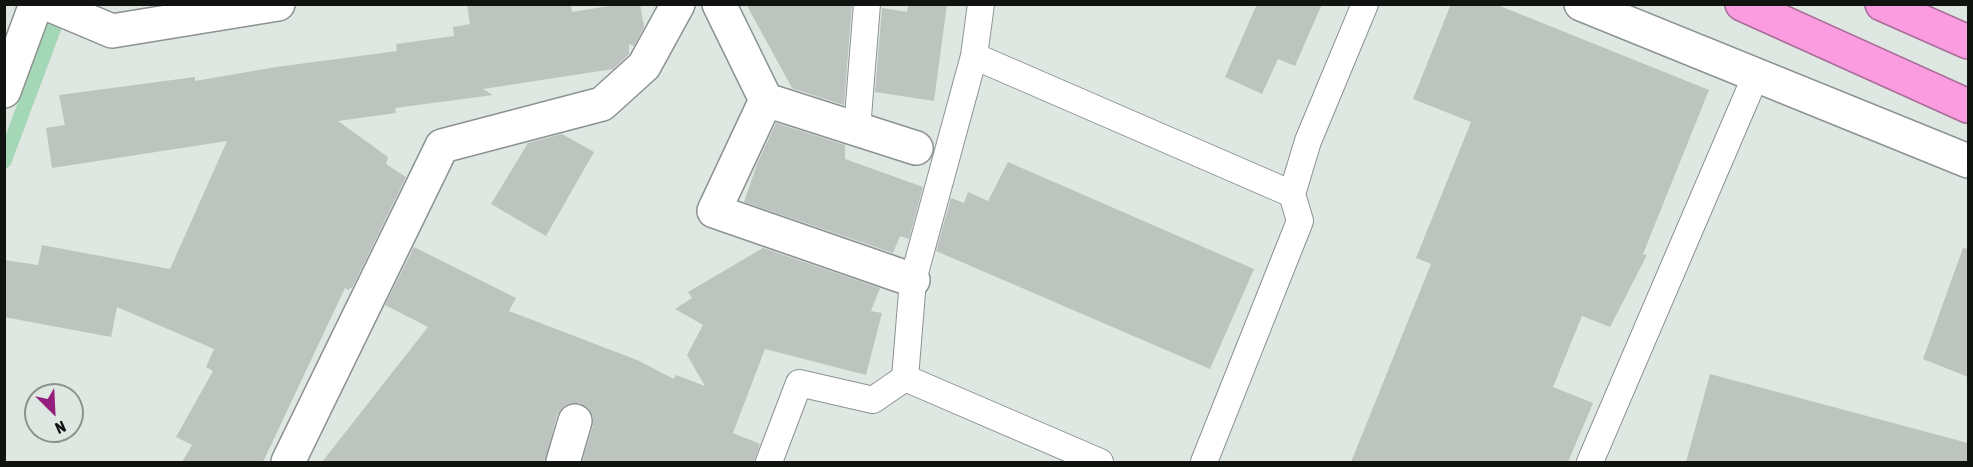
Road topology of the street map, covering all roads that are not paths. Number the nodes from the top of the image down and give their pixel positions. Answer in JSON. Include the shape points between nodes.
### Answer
{"nodes":[{"id":1,"x":36,"y":4,"type":"edge"},
{"id":2,"x":48,"y":4,"type":"edge"},
{"id":3,"x":279,"y":4,"type":"edge"},
{"id":4,"x":678,"y":4,"type":"edge"},
{"id":5,"x":719,"y":4,"type":"edge"},
{"id":6,"x":867,"y":4,"type":"edge"},
{"id":7,"x":981,"y":4,"type":"edge"},
{"id":8,"x":1365,"y":4,"type":"edge"},
{"id":9,"x":1581,"y":4,"type":"edge"},
{"id":10,"x":1742,"y":4,"type":"edge"},
{"id":11,"x":1882,"y":4,"type":"edge"},
{"id":12,"x":1968,"y":42,"type":"edge"},
{"id":13,"x":974,"y":56,"type":"junction"},
{"id":14,"x":1756,"y":75,"type":"junction"},
{"id":15,"x":4,"y":92,"type":"edge"},
{"id":16,"x":766,"y":100,"type":"junction"},
{"id":17,"x":1968,"y":106,"type":"edge"},
{"id":18,"x":857,"y":129,"type":"junction"},
{"id":19,"x":916,"y":148,"type":"dead end"},
{"id":20,"x":1968,"y":161,"type":"edge"},
{"id":21,"x":1292,"y":194,"type":"junction"},
{"id":22,"x":913,"y":280,"type":"junction"},
{"id":23,"x":905,"y":378,"type":"junction"},
{"id":24,"x":575,"y":421,"type":"dead end"},
{"id":25,"x":288,"y":462,"type":"edge"},
{"id":26,"x":563,"y":462,"type":"edge"},
{"id":27,"x":769,"y":462,"type":"edge"},
{"id":28,"x":1100,"y":462,"type":"edge"},
{"id":29,"x":1204,"y":462,"type":"edge"},
{"id":30,"x":1590,"y":462,"type":"edge"}],
"edges":[{"from":1,"to":15,"type":"street"},
{"from":2,"to":3,"type":"street","via":[[112,31]]},
{"from":4,"to":25,"type":"street","via":[[644,66],[602,104],[442,146]]},
{"from":5,"to":16,"type":"street"},
{"from":6,"to":18,"type":"lane"},
{"from":7,"to":13,"type":"lane"},
{"from":8,"to":21,"type":"lane","via":[[1308,141]]},
{"from":9,"to":14,"type":"street"},
{"from":10,"to":17,"type":"highway"},
{"from":11,"to":12,"type":"highway"},
{"from":13,"to":21,"type":"lane"},
{"from":13,"to":22,"type":"lane"},
{"from":14,"to":20,"type":"street"},
{"from":14,"to":30,"type":"lane"},
{"from":16,"to":18,"type":"street"},
{"from":16,"to":22,"type":"street","via":[[714,211]]},
{"from":18,"to":19,"type":"street"},
{"from":21,"to":29,"type":"lane","via":[[1300,221]]},
{"from":22,"to":23,"type":"lane"},
{"from":23,"to":27,"type":"lane","via":[[873,400],[799,383]]},
{"from":23,"to":28,"type":"lane"},
{"from":24,"to":26,"type":"street"}]}
